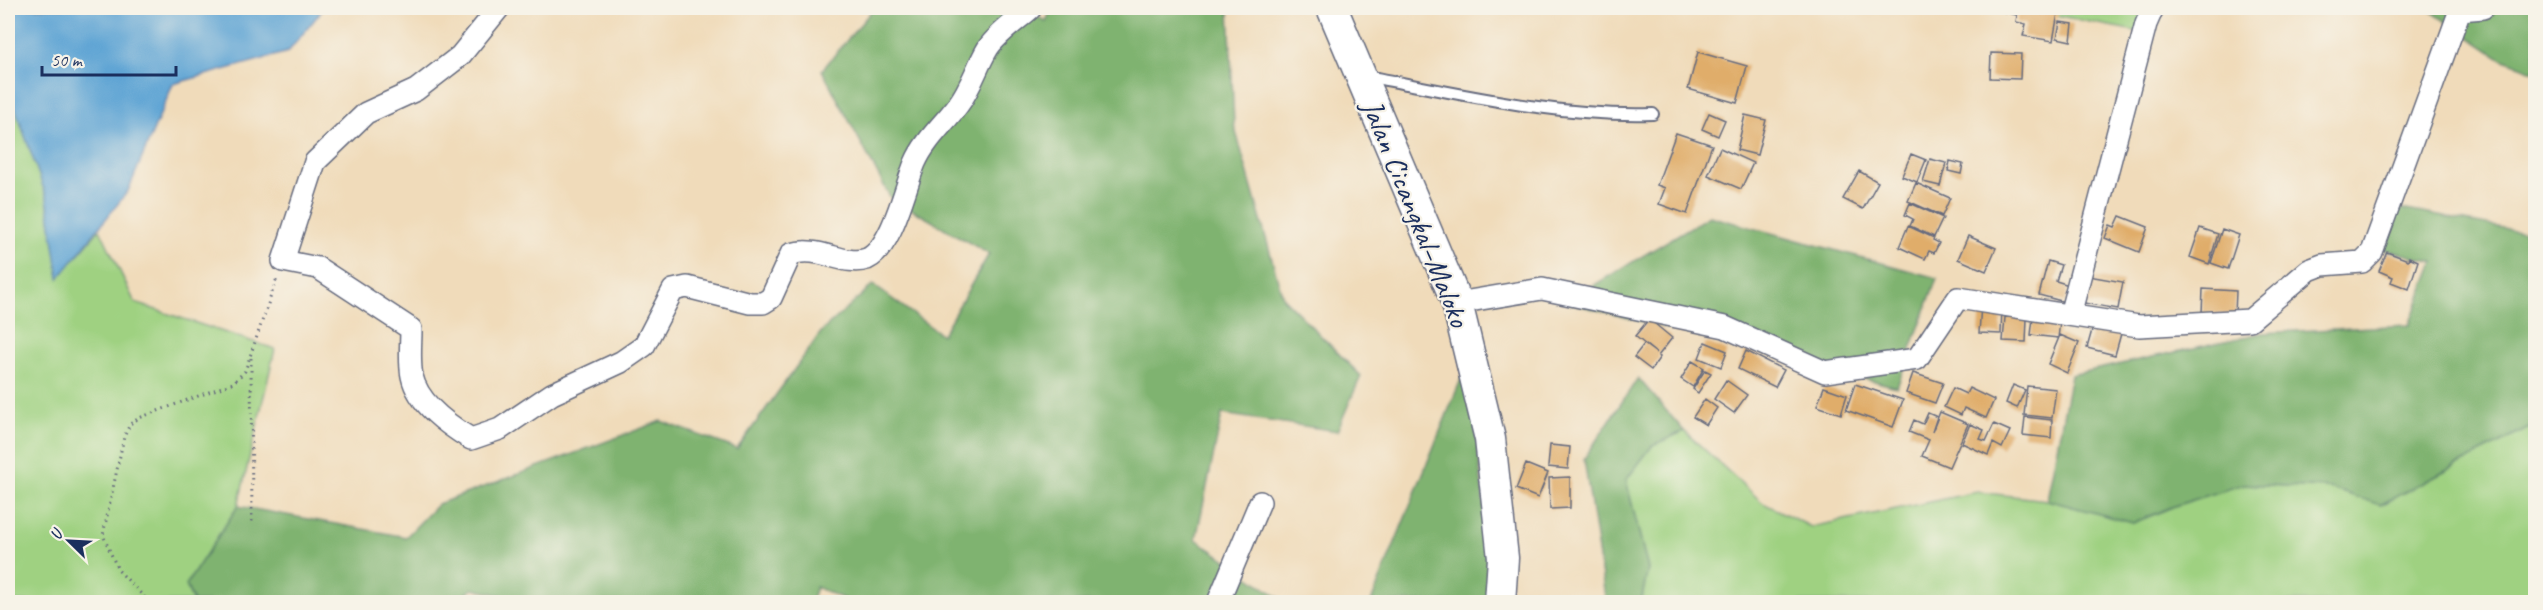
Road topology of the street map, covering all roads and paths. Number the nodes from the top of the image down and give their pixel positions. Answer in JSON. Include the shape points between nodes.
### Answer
{"nodes":[{"id":1,"x":499,"y":8,"type":"edge"},
{"id":2,"x":1031,"y":8,"type":"edge"},
{"id":3,"x":1332,"y":8,"type":"edge"},
{"id":4,"x":2153,"y":8,"type":"edge"},
{"id":5,"x":2484,"y":8,"type":"edge"},
{"id":6,"x":1360,"y":74,"type":"junction"},
{"id":7,"x":1653,"y":114,"type":"dead end"},
{"id":8,"x":283,"y":261,"type":"junction"},
{"id":9,"x":1458,"y":303,"type":"junction"},
{"id":10,"x":2070,"y":315,"type":"junction"},
{"id":11,"x":251,"y":357,"type":"junction"},
{"id":12,"x":1260,"y":502,"type":"dead end"},
{"id":13,"x":252,"y":525,"type":"dead end"},
{"id":14,"x":149,"y":603,"type":"edge"},
{"id":15,"x":1218,"y":603,"type":"edge"},
{"id":16,"x":1500,"y":603,"type":"edge"}],
"edges":[{"from":1,"to":8,"type":"street","via":[[460,56],[416,90],[366,113],[322,153],[315,162]]},
{"from":2,"to":8,"type":"street","via":[[990,46],[959,104],[916,160],[880,249],[853,261],[805,250],[791,254],[771,298],[764,303],[687,287],[673,290],[644,346],[621,362],[552,394],[500,429],[471,439],[449,426],[418,393],[412,375],[411,330],[318,268]]},
{"from":3,"to":6,"type":"street","name":"Jalan Cicangkal–Maloko"},
{"from":4,"to":10,"type":"street","via":[[2109,159]]},
{"from":5,"to":10,"type":"street","via":[[2460,10],[2372,252],[2362,262],[2322,265],[2309,270],[2250,320],[2139,326]]},
{"from":6,"to":7,"type":"lane","via":[[1495,101],[1607,116]]},
{"from":6,"to":9,"type":"street","name":"Jalan Cicangkal–Maloko"},
{"from":8,"to":11,"type":"path"},
{"from":9,"to":10,"type":"street","via":[[1542,289],[1725,327],[1825,372],[1917,359],[1958,298]]},
{"from":9,"to":16,"type":"street","name":"Jalan Cicangkal–Maloko","via":[[1490,439],[1503,558]]},
{"from":11,"to":13,"type":"path"},
{"from":11,"to":14,"type":"path","via":[[245,371],[233,383],[139,418],[130,424],[124,437],[103,535],[118,570]]},
{"from":12,"to":15,"type":"street"}]}
